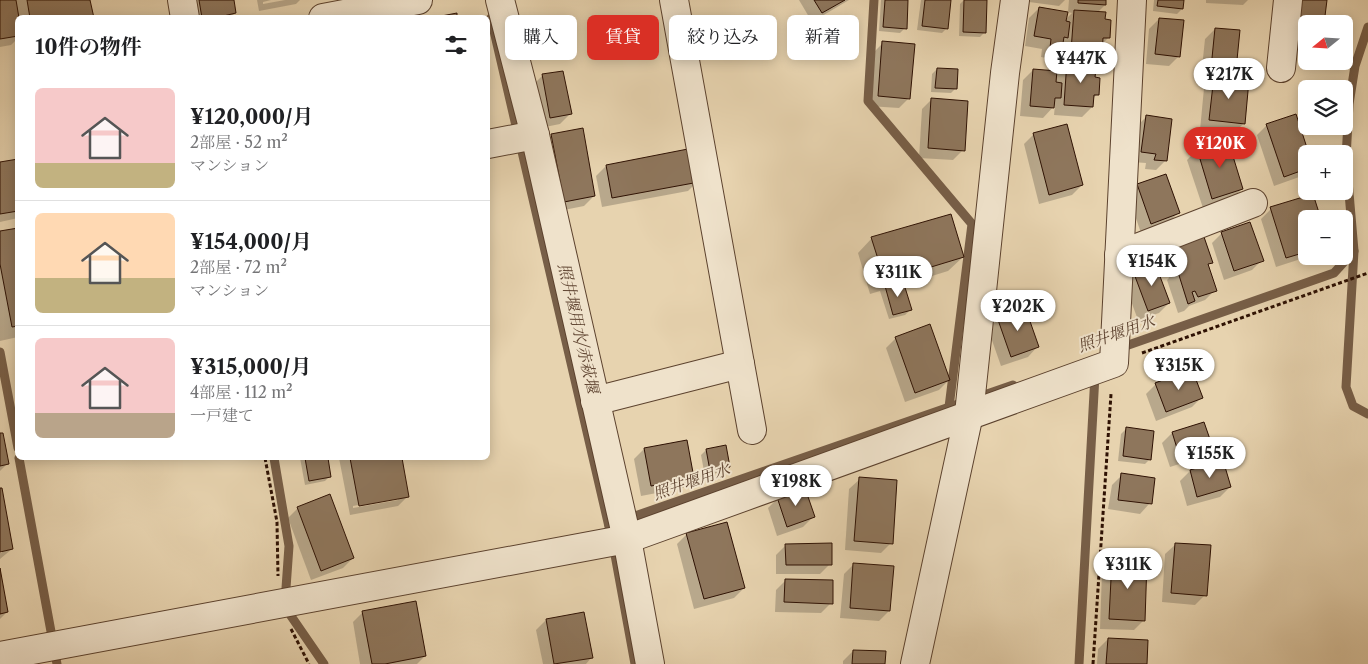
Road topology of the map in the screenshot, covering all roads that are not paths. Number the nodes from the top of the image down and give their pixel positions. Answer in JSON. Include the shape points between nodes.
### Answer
{"nodes":[{"id":1,"x":182,"y":0,"type":"edge"},
{"id":2,"x":418,"y":0,"type":"edge"},
{"id":3,"x":500,"y":0,"type":"edge"},
{"id":4,"x":674,"y":0,"type":"edge"},
{"id":5,"x":1015,"y":0,"type":"edge"},
{"id":6,"x":1132,"y":0,"type":"edge"},
{"id":7,"x":1288,"y":0,"type":"edge"},
{"id":8,"x":184,"y":15,"type":"edge"},
{"id":9,"x":339,"y":15,"type":"edge"},
{"id":10,"x":1281,"y":68,"type":"dead end"},
{"id":11,"x":535,"y":135,"type":"junction"},
{"id":12,"x":490,"y":144,"type":"edge"},
{"id":13,"x":1253,"y":203,"type":"dead end"},
{"id":14,"x":1119,"y":255,"type":"junction"},
{"id":15,"x":740,"y":364,"type":"junction"},
{"id":16,"x":595,"y":401,"type":"junction"},
{"id":17,"x":969,"y":414,"type":"junction"},
{"id":18,"x":752,"y":430,"type":"dead end"},
{"id":19,"x":627,"y":539,"type":"junction"},
{"id":20,"x":0,"y":656,"type":"edge"},
{"id":21,"x":650,"y":664,"type":"edge"},
{"id":22,"x":915,"y":664,"type":"edge"}],
"edges":[{"from":1,"to":8,"type":"street"},
{"from":2,"to":9,"type":"street"},
{"from":3,"to":11,"type":"street"},
{"from":4,"to":15,"type":"street"},
{"from":5,"to":17,"type":"street"},
{"from":6,"to":14,"type":"street"},
{"from":7,"to":10,"type":"street"},
{"from":11,"to":12,"type":"street"},
{"from":11,"to":16,"type":"street"},
{"from":13,"to":14,"type":"street"},
{"from":14,"to":17,"type":"street","via":[[1114,363]]},
{"from":15,"to":16,"type":"street"},
{"from":15,"to":18,"type":"street"},
{"from":16,"to":19,"type":"street"},
{"from":17,"to":19,"type":"street"},
{"from":17,"to":22,"type":"street"},
{"from":19,"to":20,"type":"street"},
{"from":19,"to":21,"type":"street"}]}
